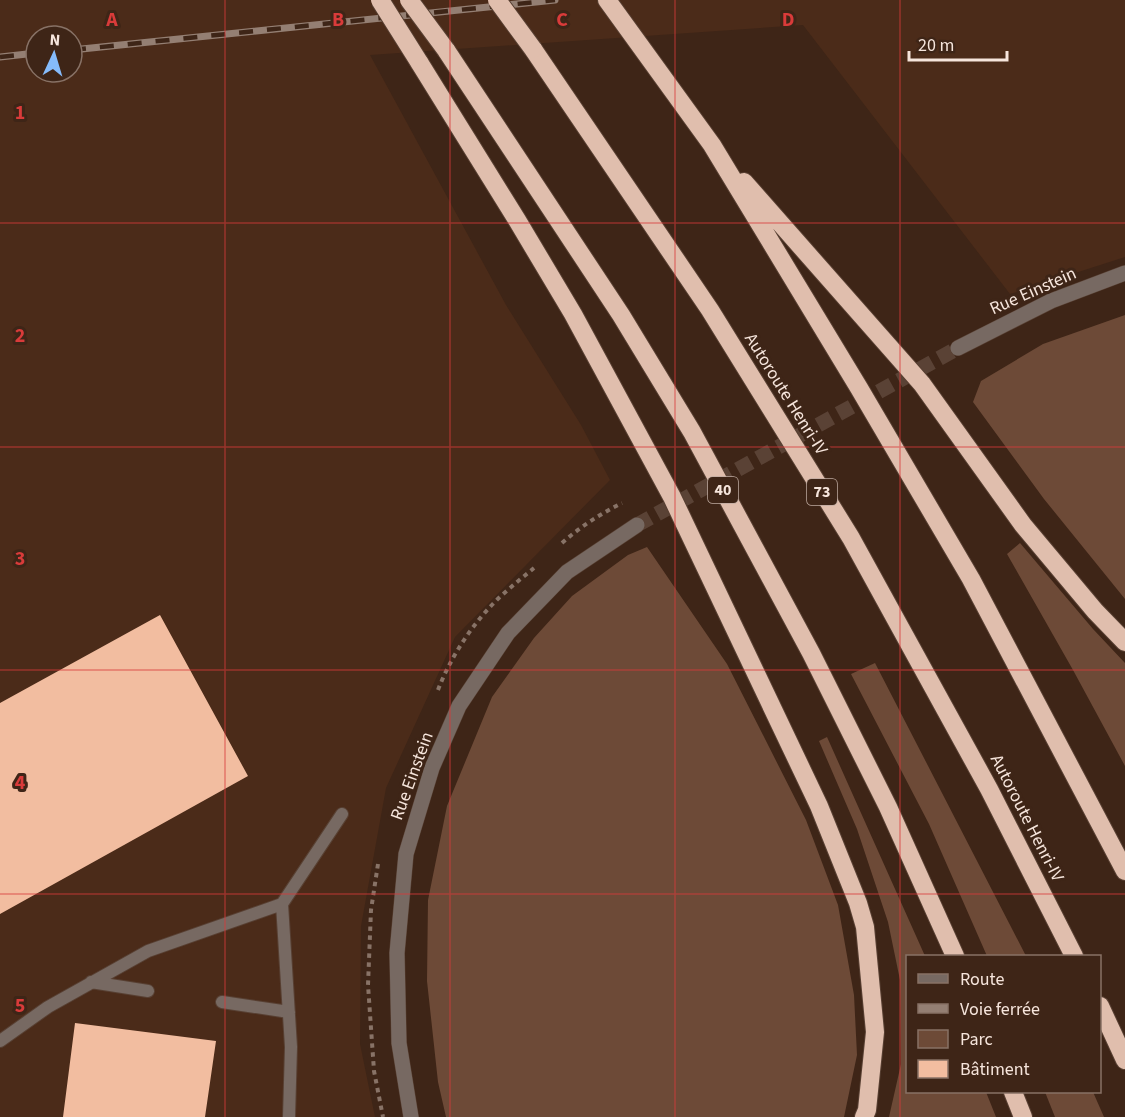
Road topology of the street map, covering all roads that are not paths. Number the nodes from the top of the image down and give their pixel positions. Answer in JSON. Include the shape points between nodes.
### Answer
{"nodes":[{"id":1,"x":380,"y":0,"type":"edge"},
{"id":2,"x":410,"y":0,"type":"edge"},
{"id":3,"x":497,"y":0,"type":"edge"},
{"id":4,"x":607,"y":0,"type":"edge"},
{"id":5,"x":712,"y":145,"type":"junction"},
{"id":6,"x":1125,"y":273,"type":"edge"},
{"id":7,"x":958,"y":348,"type":"tunnel mouth"},
{"id":8,"x":637,"y":525,"type":"tunnel mouth"},
{"id":9,"x":1125,"y":642,"type":"edge"},
{"id":10,"x":342,"y":814,"type":"dead end"},
{"id":11,"x":1125,"y":871,"type":"edge"},
{"id":12,"x":282,"y":904,"type":"junction"},
{"id":13,"x":955,"y":955,"type":"edge"},
{"id":14,"x":1073,"y":955,"type":"edge"},
{"id":15,"x":92,"y":982,"type":"junction"},
{"id":16,"x":148,"y":991,"type":"dead end"},
{"id":17,"x":222,"y":1002,"type":"dead end"},
{"id":18,"x":1101,"y":1008,"type":"edge"},
{"id":19,"x":289,"y":1012,"type":"junction"},
{"id":20,"x":0,"y":1041,"type":"edge"},
{"id":21,"x":1125,"y":1060,"type":"edge"},
{"id":22,"x":1013,"y":1093,"type":"edge"},
{"id":23,"x":290,"y":1117,"type":"edge"},
{"id":24,"x":411,"y":1117,"type":"edge"},
{"id":25,"x":864,"y":1117,"type":"edge"},
{"id":26,"x":1023,"y":1117,"type":"edge"}],
"edges":[{"from":1,"to":25,"type":"highway","bridge":true,"via":[[573,314],[667,489],[819,806],[865,927],[875,1032]]},
{"from":2,"to":13,"type":"highway","number":"40","bridge":true,"via":[[621,315],[692,432],[816,663],[888,807]]},
{"from":3,"to":14,"type":"highway","name":"Autoroute Henri-IV","number":"73","bridge":true,"via":[[710,310],[851,538],[989,789]]},
{"from":4,"to":5,"type":"highway"},
{"from":5,"to":9,"type":"highway","via":[[922,384],[1023,525]]},
{"from":5,"to":11,"type":"highway","via":[[971,579]]},
{"from":6,"to":7,"type":"street","name":"Rue Einstein","via":[[1051,302]]},
{"from":8,"to":24,"type":"street","name":"Rue Einstein","via":[[567,572],[508,633],[459,706],[432,768],[406,854],[397,953],[399,1043]]},
{"from":10,"to":12,"type":"lane"},
{"from":12,"to":15,"type":"lane","via":[[148,951]]},
{"from":12,"to":19,"type":"lane"},
{"from":15,"to":16,"type":"lane"},
{"from":15,"to":20,"type":"lane"},
{"from":17,"to":19,"type":"lane"},
{"from":18,"to":21,"type":"highway"},
{"from":19,"to":23,"type":"lane"},
{"from":22,"to":26,"type":"highway"}]}
